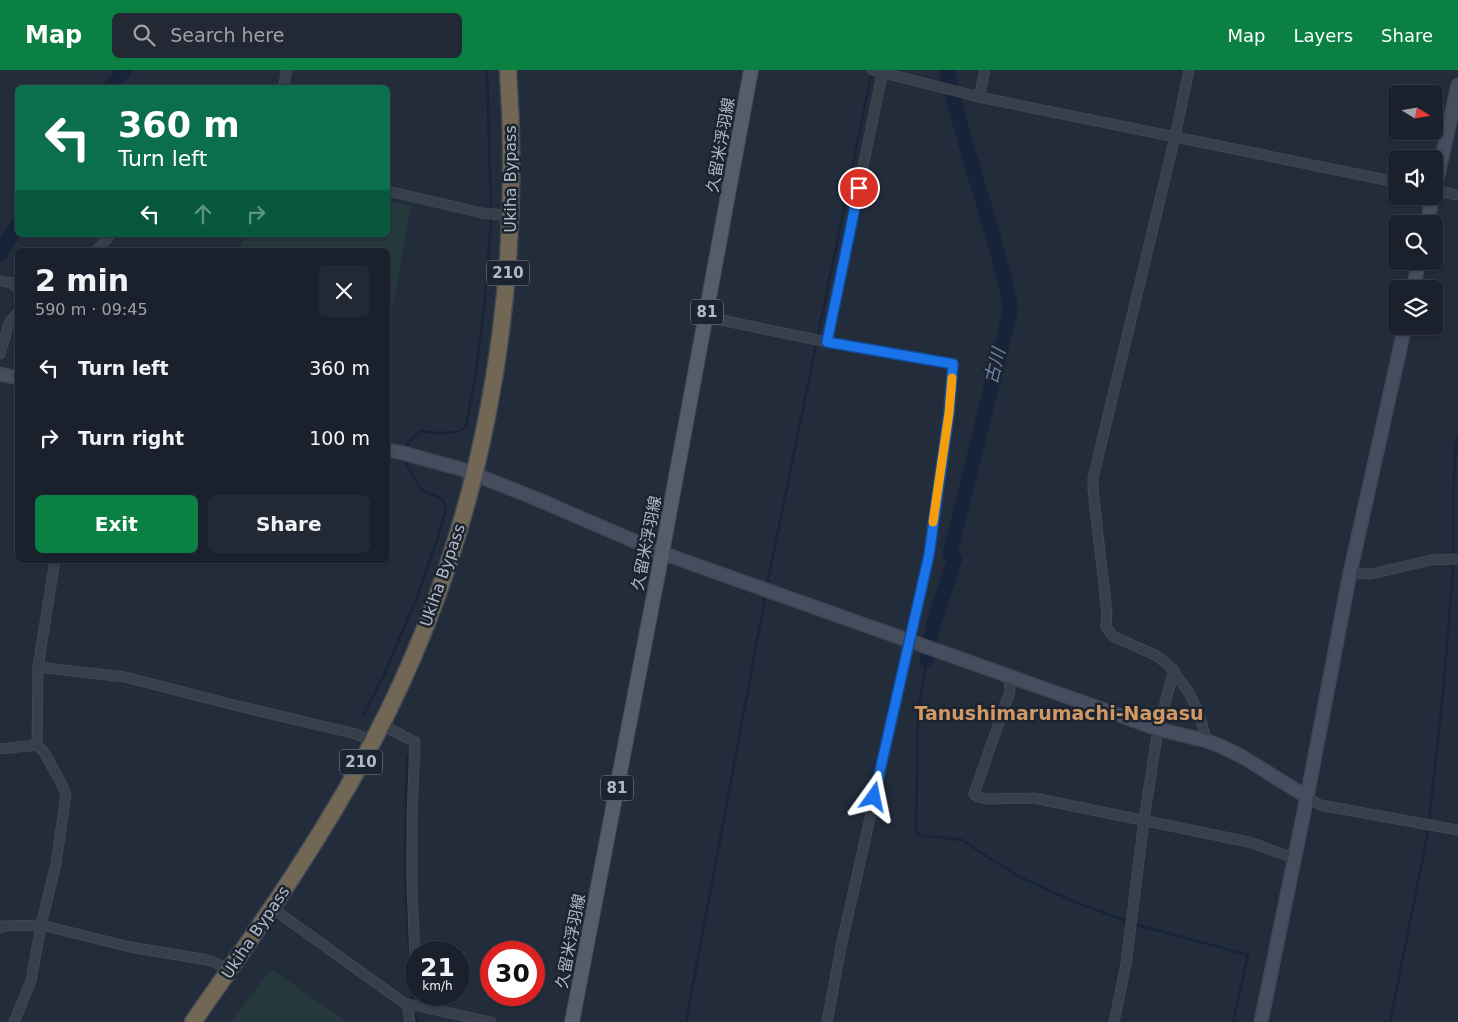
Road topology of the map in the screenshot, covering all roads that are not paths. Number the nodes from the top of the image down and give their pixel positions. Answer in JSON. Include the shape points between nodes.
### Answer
{"nodes":[{"id":1,"x":287,"y":70,"type":"edge"},
{"id":2,"x":508,"y":70,"type":"edge"},
{"id":3,"x":751,"y":70,"type":"edge"},
{"id":4,"x":872,"y":70,"type":"edge"},
{"id":5,"x":985,"y":70,"type":"edge"},
{"id":6,"x":1189,"y":70,"type":"edge"},
{"id":7,"x":883,"y":71,"type":"edge"},
{"id":8,"x":284,"y":85,"type":"edge"},
{"id":9,"x":1458,"y":85,"type":"edge"},
{"id":10,"x":979,"y":96,"type":"junction"},
{"id":11,"x":1176,"y":137,"type":"junction"},
{"id":12,"x":1443,"y":152,"type":"edge"},
{"id":13,"x":1388,"y":180,"type":"edge"},
{"id":14,"x":390,"y":191,"type":"edge"},
{"id":15,"x":1443,"y":193,"type":"edge"},
{"id":16,"x":1458,"y":195,"type":"edge"},
{"id":17,"x":511,"y":216,"type":"junction"},
{"id":18,"x":108,"y":237,"type":"edge"},
{"id":19,"x":99,"y":248,"type":"edge"},
{"id":20,"x":0,"y":281,"type":"edge"},
{"id":21,"x":15,"y":286,"type":"edge"},
{"id":22,"x":15,"y":315,"type":"edge"},
{"id":23,"x":706,"y":317,"type":"junction"},
{"id":24,"x":1402,"y":335,"type":"edge"},
{"id":25,"x":827,"y":342,"type":"junction"},
{"id":26,"x":0,"y":354,"type":"edge"},
{"id":27,"x":0,"y":374,"type":"edge"},
{"id":28,"x":15,"y":377,"type":"edge"},
{"id":29,"x":390,"y":450,"type":"edge"},
{"id":30,"x":474,"y":474,"type":"junction"},
{"id":31,"x":662,"y":553,"type":"junction"},
{"id":32,"x":1458,"y":559,"type":"edge"},
{"id":33,"x":55,"y":563,"type":"edge"},
{"id":34,"x":1350,"y":573,"type":"junction"},
{"id":35,"x":908,"y":641,"type":"junction"},
{"id":36,"x":38,"y":667,"type":"junction"},
{"id":37,"x":1174,"y":670,"type":"junction"},
{"id":38,"x":1009,"y":676,"type":"junction"},
{"id":39,"x":382,"y":724,"type":"junction"},
{"id":40,"x":1158,"y":729,"type":"junction"},
{"id":41,"x":1208,"y":741,"type":"junction"},
{"id":42,"x":373,"y":742,"type":"junction"},
{"id":43,"x":37,"y":744,"type":"junction"},
{"id":44,"x":0,"y":749,"type":"edge"},
{"id":45,"x":1307,"y":797,"type":"junction"},
{"id":46,"x":1144,"y":820,"type":"junction"},
{"id":47,"x":1458,"y":830,"type":"edge"},
{"id":48,"x":1294,"y":858,"type":"junction"},
{"id":49,"x":272,"y":908,"type":"junction"},
{"id":50,"x":41,"y":926,"type":"junction"},
{"id":51,"x":0,"y":928,"type":"edge"},
{"id":52,"x":414,"y":941,"type":"edge"},
{"id":53,"x":230,"y":969,"type":"junction"},
{"id":54,"x":405,"y":1000,"type":"edge"},
{"id":55,"x":412,"y":1006,"type":"edge"},
{"id":56,"x":417,"y":1006,"type":"edge"},
{"id":57,"x":14,"y":1022,"type":"edge"},
{"id":58,"x":193,"y":1022,"type":"edge"},
{"id":59,"x":410,"y":1022,"type":"edge"},
{"id":60,"x":491,"y":1022,"type":"edge"},
{"id":61,"x":572,"y":1022,"type":"edge"},
{"id":62,"x":827,"y":1022,"type":"edge"},
{"id":63,"x":1114,"y":1022,"type":"edge"},
{"id":64,"x":1260,"y":1022,"type":"edge"}],
"edges":[{"from":1,"to":8,"type":"street"},
{"from":2,"to":17,"type":"highway","name":"Ukiha Bypass","number":"210"},
{"from":3,"to":23,"type":"main road","name":"久留米浮羽線","number":"81"},
{"from":4,"to":7,"type":"street"},
{"from":5,"to":10,"type":"street"},
{"from":6,"to":11,"type":"street"},
{"from":7,"to":10,"type":"street"},
{"from":7,"to":25,"type":"street"},
{"from":9,"to":12,"type":"street"},
{"from":10,"to":11,"type":"street"},
{"from":11,"to":13,"type":"street"},
{"from":11,"to":37,"type":"street","via":[[1093,478],[1106,627],[1112,636],[1157,656]]},
{"from":14,"to":17,"type":"street","via":[[482,213]]},
{"from":15,"to":16,"type":"street"},
{"from":17,"to":30,"type":"highway","name":"Ukiha Bypass","number":"210","via":[[499,352]]},
{"from":18,"to":19,"type":"street"},
{"from":20,"to":21,"type":"street"},
{"from":22,"to":26,"type":"street","via":[[9,322]]},
{"from":23,"to":25,"type":"street"},
{"from":23,"to":31,"type":"main road","name":"久留米浮羽線","number":"81"},
{"from":24,"to":34,"type":"street"},
{"from":25,"to":35,"type":"street","via":[[953,364],[929,555]]},
{"from":27,"to":28,"type":"street"},
{"from":29,"to":30,"type":"street"},
{"from":30,"to":31,"type":"street"},
{"from":30,"to":39,"type":"highway","name":"Ukiha Bypass","number":"210","via":[[450,560],[423,632]]},
{"from":31,"to":35,"type":"street"},
{"from":31,"to":61,"type":"main road","name":"久留米浮羽線","number":"81"},
{"from":32,"to":34,"type":"street","via":[[1431,560],[1371,574]]},
{"from":33,"to":36,"type":"street"},
{"from":34,"to":45,"type":"street"},
{"from":35,"to":38,"type":"street"},
{"from":35,"to":62,"type":"street"},
{"from":36,"to":42,"type":"street","via":[[124,677],[356,734]]},
{"from":36,"to":43,"type":"street"},
{"from":37,"to":40,"type":"street"},
{"from":37,"to":41,"type":"street","via":[[1198,711]]},
{"from":38,"to":40,"type":"street"},
{"from":38,"to":46,"type":"street","via":[[1010,691],[974,794],[987,799],[1034,798]]},
{"from":39,"to":42,"type":"highway","name":"Ukiha Bypass","number":"210"},
{"from":39,"to":52,"type":"street","via":[[415,742],[412,816]]},
{"from":40,"to":41,"type":"street"},
{"from":40,"to":46,"type":"street"},
{"from":41,"to":45,"type":"street","via":[[1241,756]]},
{"from":42,"to":49,"type":"highway","name":"Ukiha Bypass","number":"210","via":[[330,818]]},
{"from":43,"to":44,"type":"street"},
{"from":43,"to":50,"type":"street","via":[[66,794],[56,864]]},
{"from":45,"to":47,"type":"street","via":[[1320,805]]},
{"from":45,"to":48,"type":"street"},
{"from":46,"to":48,"type":"street","via":[[1249,842]]},
{"from":46,"to":63,"type":"street","via":[[1126,964]]},
{"from":48,"to":64,"type":"street"},
{"from":49,"to":53,"type":"highway","name":"Ukiha Bypass","number":"210"},
{"from":49,"to":54,"type":"street"},
{"from":50,"to":51,"type":"street"},
{"from":50,"to":53,"type":"street","via":[[130,947],[208,960]]},
{"from":50,"to":57,"type":"street","via":[[31,981]]},
{"from":53,"to":58,"type":"highway","name":"Ukiha Bypass","number":"210"},
{"from":55,"to":59,"type":"street"},
{"from":56,"to":60,"type":"street"}]}
